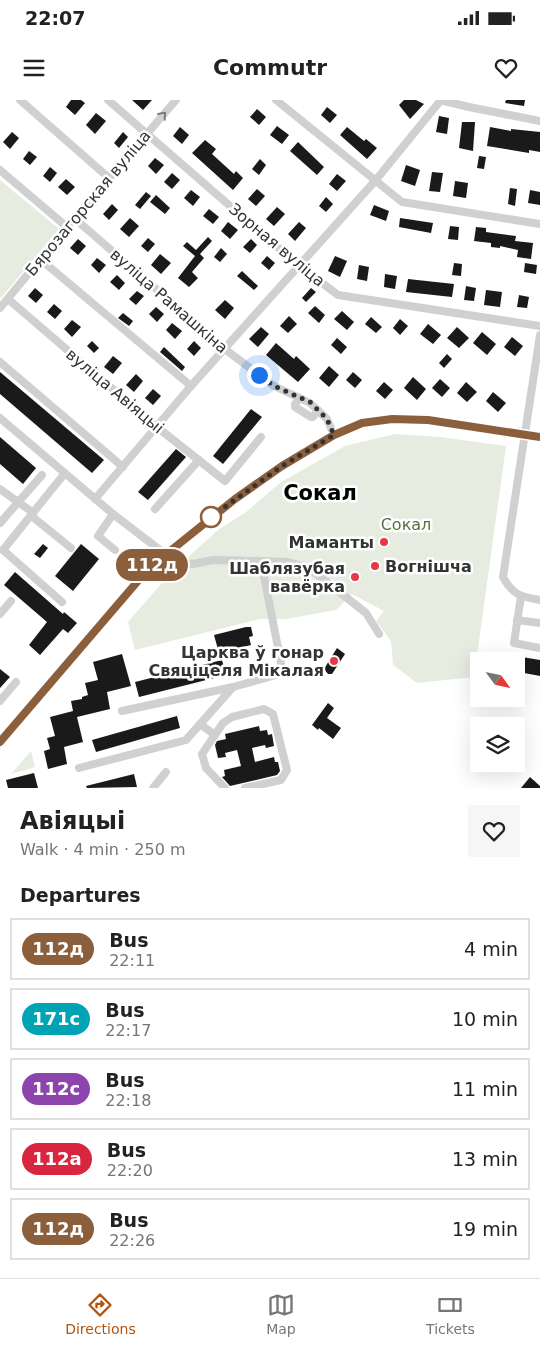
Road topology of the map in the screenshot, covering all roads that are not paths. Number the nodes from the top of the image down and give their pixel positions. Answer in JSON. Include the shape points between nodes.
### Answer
{"nodes":[{"id":1,"x":20,"y":100,"type":"edge"},
{"id":2,"x":108,"y":100,"type":"edge"},
{"id":3,"x":176,"y":100,"type":"edge"},
{"id":4,"x":276,"y":100,"type":"edge"},
{"id":5,"x":440,"y":100,"type":"edge"},
{"id":6,"x":540,"y":121,"type":"edge"},
{"id":7,"x":147,"y":133,"type":"junction"},
{"id":8,"x":0,"y":170,"type":"edge"},
{"id":9,"x":109,"y":178,"type":"junction"},
{"id":10,"x":375,"y":181,"type":"junction"},
{"id":11,"x":74,"y":218,"type":"junction"},
{"id":12,"x":540,"y":224,"type":"edge"},
{"id":13,"x":67,"y":227,"type":"junction"},
{"id":14,"x":40,"y":259,"type":"junction"},
{"id":15,"x":298,"y":266,"type":"junction"},
{"id":16,"x":8,"y":298,"type":"junction"},
{"id":17,"x":0,"y":308,"type":"edge"},
{"id":18,"x":540,"y":326,"type":"edge"},
{"id":19,"x":540,"y":335,"type":"edge"},
{"id":20,"x":224,"y":348,"type":"junction"},
{"id":21,"x":0,"y":362,"type":"edge"},
{"id":22,"x":191,"y":386,"type":"junction"},
{"id":23,"x":536,"y":394,"type":"edge"},
{"id":24,"x":300,"y":398,"type":"junction"},
{"id":25,"x":318,"y":410,"type":"junction"},
{"id":26,"x":0,"y":418,"type":"edge"},
{"id":27,"x":157,"y":427,"type":"junction"},
{"id":28,"x":526,"y":434,"type":"junction"},
{"id":29,"x":334,"y":435,"type":"junction"},
{"id":30,"x":261,"y":437,"type":"dead end"},
{"id":31,"x":540,"y":437,"type":"edge"},
{"id":32,"x":199,"y":460,"type":"junction"},
{"id":33,"x":123,"y":467,"type":"junction"},
{"id":34,"x":65,"y":473,"type":"junction"},
{"id":35,"x":42,"y":474,"type":"dead end"},
{"id":36,"x":0,"y":489,"type":"edge"},
{"id":37,"x":96,"y":498,"type":"junction"},
{"id":38,"x":18,"y":502,"type":"junction"},
{"id":39,"x":155,"y":509,"type":"dead end"},
{"id":40,"x":32,"y":512,"type":"junction"},
{"id":41,"x":114,"y":514,"type":"junction"},
{"id":42,"x":0,"y":522,"type":"edge"},
{"id":43,"x":71,"y":548,"type":"dead end"},
{"id":44,"x":115,"y":550,"type":"dead end"},
{"id":45,"x":2,"y":552,"type":"edge"},
{"id":46,"x":165,"y":554,"type":"junction"},
{"id":47,"x":261,"y":561,"type":"junction"},
{"id":48,"x":521,"y":596,"type":"junction"},
{"id":49,"x":540,"y":600,"type":"edge"},
{"id":50,"x":11,"y":601,"type":"dead end"},
{"id":51,"x":62,"y":602,"type":"dead end"},
{"id":52,"x":0,"y":614,"type":"edge"},
{"id":53,"x":517,"y":620,"type":"junction"},
{"id":54,"x":540,"y":623,"type":"edge"},
{"id":55,"x":378,"y":634,"type":"dead end"},
{"id":56,"x":540,"y":648,"type":"edge"},
{"id":57,"x":16,"y":682,"type":"dead end"},
{"id":58,"x":233,"y":687,"type":"junction"},
{"id":59,"x":0,"y":701,"type":"edge"},
{"id":60,"x":122,"y":711,"type":"dead end"},
{"id":61,"x":200,"y":724,"type":"junction"},
{"id":62,"x":215,"y":735,"type":"junction"},
{"id":63,"x":0,"y":742,"type":"edge"},
{"id":64,"x":79,"y":768,"type":"dead end"},
{"id":65,"x":166,"y":772,"type":"dead end"},
{"id":66,"x":153,"y":788,"type":"edge"},
{"id":67,"x":225,"y":788,"type":"edge"},
{"id":68,"x":245,"y":788,"type":"edge"}],
"edges":[{"from":1,"to":9,"type":"street"},
{"from":2,"to":7,"type":"street","name":"Зорная вуліца"},
{"from":7,"to":3,"type":"street","name":"Бярозагорская вуліца","one_way":true},
{"from":4,"to":10,"type":"street"},
{"from":5,"to":6,"type":"street"},
{"from":5,"to":10,"type":"street"},
{"from":7,"to":9,"type":"street","name":"Бярозагорская вуліца"},
{"from":7,"to":15,"type":"street","name":"Зорная вуліца"},
{"from":8,"to":13,"type":"street"},
{"from":9,"to":11,"type":"street","name":"Бярозагорская вуліца"},
{"from":10,"to":12,"type":"street","via":[[402,202]]},
{"from":10,"to":15,"type":"street"},
{"from":11,"to":13,"type":"street","name":"Бярозагорская вуліца"},
{"from":11,"to":20,"type":"street","name":"вуліца Рамашкіна"},
{"from":13,"to":14,"type":"street","name":"Бярозагорская вуліца"},
{"from":14,"to":16,"type":"street","name":"Бярозагорская вуліца"},
{"from":14,"to":22,"type":"street"},
{"from":15,"to":18,"type":"street","name":"Зорная вуліца","via":[[338,295]]},
{"from":15,"to":20,"type":"street"},
{"from":16,"to":17,"type":"street","name":"Бярозагорская вуліца"},
{"from":16,"to":27,"type":"street","name":"вуліца Авіяцыі"},
{"from":19,"to":23,"type":"street"},
{"from":20,"to":22,"type":"street"},
{"from":20,"to":24,"type":"street","name":"вуліца Рамашкіна","via":[[274,386]]},
{"from":21,"to":33,"type":"street"},
{"from":22,"to":27,"type":"street"},
{"from":23,"to":28,"type":"street"},
{"from":24,"to":25,"type":"street","name":"вуліца Рамашкіна"},
{"from":24,"to":25,"type":"street","via":[[295,407],[311,417]]},
{"from":25,"to":29,"type":"street","name":"вуліца Рамашкіна","via":[[327,419]]},
{"from":26,"to":34,"type":"street"},
{"from":27,"to":32,"type":"street","name":"вуліца Авіяцыі"},
{"from":27,"to":33,"type":"street"},
{"from":28,"to":29,"type":"street","via":[[428,420],[392,419],[362,423]]},
{"from":28,"to":31,"type":"street"},
{"from":28,"to":48,"type":"street","via":[[503,577],[509,588]]},
{"from":29,"to":46,"type":"street","via":[[274,472]]},
{"from":30,"to":32,"type":"street","name":"вуліца Авіяцыі","via":[[225,481]]},
{"from":32,"to":39,"type":"street"},
{"from":33,"to":37,"type":"street"},
{"from":34,"to":37,"type":"street"},
{"from":34,"to":40,"type":"street"},
{"from":35,"to":38,"type":"street"},
{"from":36,"to":38,"type":"street"},
{"from":37,"to":41,"type":"street"},
{"from":38,"to":40,"type":"street"},
{"from":38,"to":42,"type":"street"},
{"from":40,"to":43,"type":"street","via":[[34,518]]},
{"from":40,"to":45,"type":"street"},
{"from":41,"to":44,"type":"street","via":[[98,536]]},
{"from":41,"to":46,"type":"street"},
{"from":45,"to":51,"type":"street"},
{"from":46,"to":47,"type":"street","via":[[185,564],[213,560]]},
{"from":46,"to":63,"type":"street","via":[[133,586]]},
{"from":47,"to":55,"type":"street","via":[[288,562],[314,572],[366,614]]},
{"from":47,"to":58,"type":"street","via":[[283,673]]},
{"from":48,"to":49,"type":"street"},
{"from":48,"to":53,"type":"street"},
{"from":50,"to":52,"type":"street"},
{"from":53,"to":54,"type":"street"},
{"from":53,"to":56,"type":"street","via":[[514,643]]},
{"from":57,"to":59,"type":"street"},
{"from":58,"to":60,"type":"street"},
{"from":58,"to":61,"type":"street"},
{"from":61,"to":62,"type":"street"},
{"from":61,"to":64,"type":"street","via":[[186,740]]},
{"from":62,"to":67,"type":"street","via":[[202,754],[206,768]]},
{"from":62,"to":68,"type":"street","via":[[232,717],[264,709],[274,714],[287,770],[281,780]]},
{"from":65,"to":66,"type":"street"}]}
